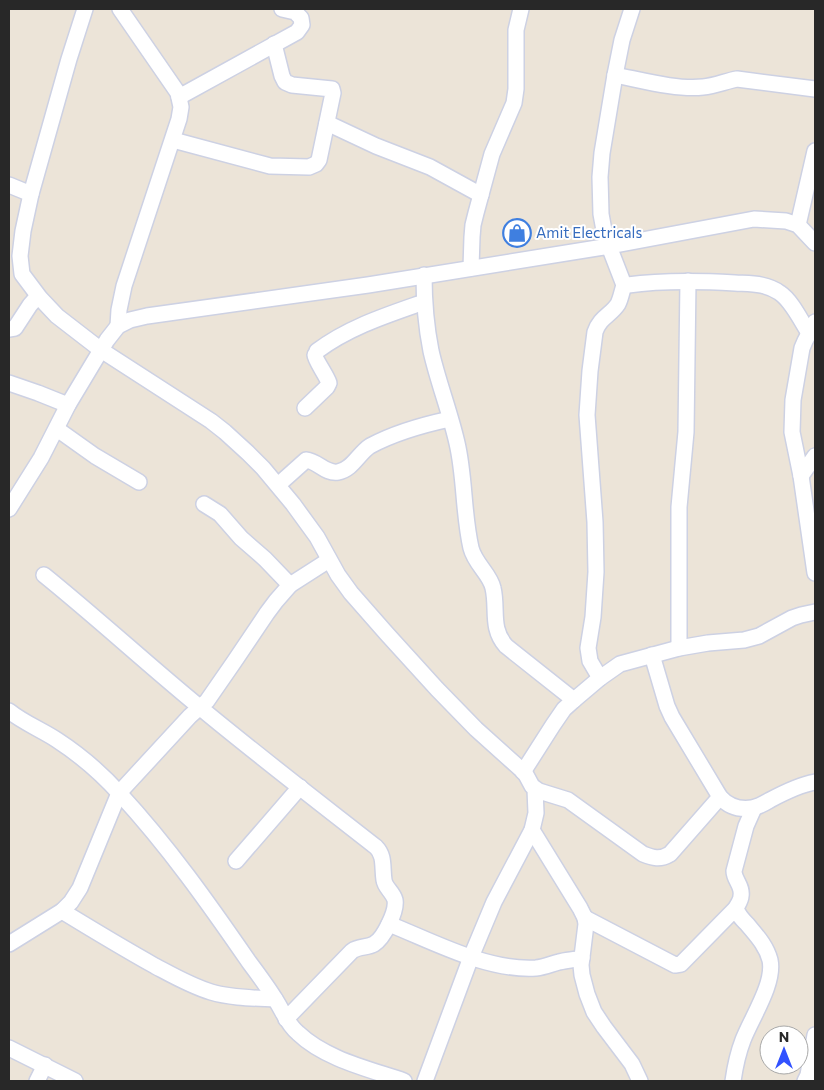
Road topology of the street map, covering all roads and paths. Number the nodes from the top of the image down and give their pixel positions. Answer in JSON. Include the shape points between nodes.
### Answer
{"nodes":[{"id":1,"x":86,"y":9,"type":"edge"},
{"id":2,"x":120,"y":9,"type":"edge"},
{"id":3,"x":282,"y":9,"type":"edge"},
{"id":4,"x":521,"y":9,"type":"edge"},
{"id":5,"x":632,"y":9,"type":"edge"},
{"id":6,"x":274,"y":44,"type":"junction"},
{"id":7,"x":614,"y":75,"type":"junction"},
{"id":8,"x":815,"y":89,"type":"edge"},
{"id":9,"x":179,"y":97,"type":"junction"},
{"id":10,"x":328,"y":123,"type":"junction"},
{"id":11,"x":173,"y":140,"type":"junction"},
{"id":12,"x":815,"y":151,"type":"edge"},
{"id":13,"x":9,"y":185,"type":"edge"},
{"id":14,"x":31,"y":194,"type":"junction"},
{"id":15,"x":481,"y":195,"type":"junction"},
{"id":16,"x":798,"y":225,"type":"junction"},
{"id":17,"x":815,"y":243,"type":"edge"},
{"id":18,"x":610,"y":246,"type":"junction"},
{"id":19,"x":471,"y":268,"type":"junction"},
{"id":20,"x":424,"y":275,"type":"junction"},
{"id":21,"x":688,"y":281,"type":"junction"},
{"id":22,"x":624,"y":284,"type":"junction"},
{"id":23,"x":38,"y":296,"type":"junction"},
{"id":24,"x":424,"y":302,"type":"junction"},
{"id":25,"x":118,"y":326,"type":"junction"},
{"id":26,"x":812,"y":327,"type":"edge"},
{"id":27,"x":9,"y":329,"type":"edge"},
{"id":28,"x":101,"y":350,"type":"junction"},
{"id":29,"x":9,"y":383,"type":"edge"},
{"id":30,"x":68,"y":405,"type":"junction"},
{"id":31,"x":305,"y":408,"type":"dead end"},
{"id":32,"x":450,"y":419,"type":"junction"},
{"id":33,"x":57,"y":429,"type":"junction"},
{"id":34,"x":815,"y":456,"type":"edge"},
{"id":35,"x":800,"y":476,"type":"junction"},
{"id":36,"x":140,"y":482,"type":"dead end"},
{"id":37,"x":278,"y":485,"type":"junction"},
{"id":38,"x":204,"y":504,"type":"dead end"},
{"id":39,"x":9,"y":509,"type":"edge"},
{"id":40,"x":329,"y":560,"type":"junction"},
{"id":41,"x":815,"y":573,"type":"edge"},
{"id":42,"x":44,"y":575,"type":"dead end"},
{"id":43,"x":290,"y":585,"type":"junction"},
{"id":44,"x":815,"y":612,"type":"edge"},
{"id":45,"x":679,"y":648,"type":"junction"},
{"id":46,"x":652,"y":656,"type":"junction"},
{"id":47,"x":600,"y":678,"type":"junction"},
{"id":48,"x":574,"y":700,"type":"junction"},
{"id":49,"x":200,"y":707,"type":"junction"},
{"id":50,"x":11,"y":717,"type":"edge"},
{"id":51,"x":523,"y":772,"type":"junction"},
{"id":52,"x":815,"y":782,"type":"edge"},
{"id":53,"x":300,"y":787,"type":"junction"},
{"id":54,"x":535,"y":789,"type":"junction"},
{"id":55,"x":119,"y":793,"type":"junction"},
{"id":56,"x":720,"y":797,"type":"junction"},
{"id":57,"x":754,"y":808,"type":"junction"},
{"id":58,"x":532,"y":830,"type":"junction"},
{"id":59,"x":236,"y":861,"type":"dead end"},
{"id":60,"x":736,"y":908,"type":"junction"},
{"id":61,"x":62,"y":911,"type":"junction"},
{"id":62,"x":585,"y":918,"type":"junction"},
{"id":63,"x":389,"y":924,"type":"junction"},
{"id":64,"x":9,"y":944,"type":"edge"},
{"id":65,"x":471,"y":958,"type":"junction"},
{"id":66,"x":582,"y":958,"type":"junction"},
{"id":67,"x":275,"y":999,"type":"junction"},
{"id":68,"x":286,"y":1019,"type":"junction"},
{"id":69,"x":815,"y":1035,"type":"edge"},
{"id":70,"x":9,"y":1048,"type":"edge"},
{"id":71,"x":45,"y":1066,"type":"junction"},
{"id":72,"x":809,"y":1077,"type":"edge"},
{"id":73,"x":37,"y":1081,"type":"edge"},
{"id":74,"x":75,"y":1081,"type":"edge"},
{"id":75,"x":404,"y":1081,"type":"edge"},
{"id":76,"x":425,"y":1081,"type":"edge"},
{"id":77,"x":640,"y":1081,"type":"edge"},
{"id":78,"x":733,"y":1081,"type":"edge"}],
"edges":[{"from":1,"to":14,"type":"street","via":[[68,59]]},
{"from":2,"to":9,"type":"street"},
{"from":3,"to":6,"type":"street","via":[[299,15],[302,25],[297,32]]},
{"from":4,"to":15,"type":"street","via":[[516,35],[515,97],[492,154]]},
{"from":5,"to":7,"type":"street"},
{"from":6,"to":9,"type":"street"},
{"from":6,"to":10,"type":"street","via":[[285,82],[334,92]]},
{"from":7,"to":8,"type":"street","via":[[688,87],[716,86],[737,79]]},
{"from":7,"to":18,"type":"street","via":[[600,177],[601,214]]},
{"from":9,"to":11,"type":"street","via":[[181,113]]},
{"from":10,"to":11,"type":"street","via":[[319,160],[309,167],[270,166]]},
{"from":10,"to":15,"type":"street","via":[[430,167]]},
{"from":11,"to":25,"type":"street","via":[[124,286]]},
{"from":12,"to":16,"type":"street"},
{"from":13,"to":14,"type":"street"},
{"from":14,"to":23,"type":"street","via":[[20,256],[22,274]]},
{"from":15,"to":19,"type":"street","via":[[473,225]]},
{"from":16,"to":17,"type":"street"},
{"from":16,"to":18,"type":"street","via":[[754,219]]},
{"from":18,"to":19,"type":"street"},
{"from":18,"to":22,"type":"street"},
{"from":19,"to":20,"type":"street"},
{"from":20,"to":24,"type":"street"},
{"from":20,"to":25,"type":"street","via":[[147,316]]},
{"from":21,"to":22,"type":"street"},
{"from":21,"to":26,"type":"street","via":[[769,287],[780,293]]},
{"from":21,"to":45,"type":"street","via":[[686,432],[679,507]]},
{"from":22,"to":47,"type":"street","via":[[618,304],[601,320],[595,332],[587,410],[596,572],[588,648],[590,661]]},
{"from":23,"to":27,"type":"street","via":[[15,328]]},
{"from":23,"to":28,"type":"street","via":[[57,316]]},
{"from":24,"to":31,"type":"street","via":[[363,324],[317,352],[316,358],[329,383]]},
{"from":24,"to":32,"type":"street","via":[[432,353]]},
{"from":25,"to":28,"type":"street"},
{"from":26,"to":35,"type":"street","via":[[802,348],[792,422],[792,440]]},
{"from":28,"to":30,"type":"street"},
{"from":28,"to":37,"type":"street","via":[[211,421]]},
{"from":29,"to":30,"type":"street"},
{"from":30,"to":33,"type":"street"},
{"from":32,"to":37,"type":"street","via":[[404,430],[386,438],[368,448],[340,472],[306,460]]},
{"from":32,"to":48,"type":"street","via":[[457,444],[471,548],[492,585],[498,634],[506,646]]},
{"from":33,"to":36,"type":"street"},
{"from":33,"to":39,"type":"street"},
{"from":34,"to":35,"type":"street"},
{"from":35,"to":41,"type":"street"},
{"from":37,"to":40,"type":"street","via":[[317,537]]},
{"from":38,"to":43,"type":"street","via":[[222,516]]},
{"from":40,"to":43,"type":"street"},
{"from":40,"to":51,"type":"street","via":[[351,592],[424,675]]},
{"from":42,"to":49,"type":"street"},
{"from":43,"to":49,"type":"street","via":[[271,606],[213,693]]},
{"from":44,"to":45,"type":"street","via":[[797,616],[759,636],[744,640]]},
{"from":45,"to":46,"type":"street"},
{"from":46,"to":47,"type":"street","via":[[620,664]]},
{"from":46,"to":56,"type":"street","via":[[672,717]]},
{"from":47,"to":48,"type":"street"},
{"from":48,"to":51,"type":"street","via":[[558,717]]},
{"from":49,"to":53,"type":"street"},
{"from":49,"to":55,"type":"street"},
{"from":50,"to":55,"type":"street","via":[[72,750]]},
{"from":51,"to":54,"type":"street"},
{"from":52,"to":57,"type":"street","via":[[791,789]]},
{"from":53,"to":59,"type":"street"},
{"from":53,"to":63,"type":"street","via":[[381,854],[384,882],[395,903]]},
{"from":54,"to":56,"type":"street","via":[[568,800],[653,858],[670,854]]},
{"from":54,"to":58,"type":"street","via":[[536,814]]},
{"from":55,"to":61,"type":"street","via":[[80,888]]},
{"from":55,"to":67,"type":"street","via":[[180,867]]},
{"from":56,"to":57,"type":"street","via":[[736,808]]},
{"from":57,"to":60,"type":"street","via":[[734,871],[742,893]]},
{"from":58,"to":62,"type":"street"},
{"from":58,"to":65,"type":"street","via":[[494,902]]},
{"from":60,"to":62,"type":"street","via":[[681,964],[675,966]]},
{"from":60,"to":78,"type":"street","via":[[766,949],[771,970],[739,1052]]},
{"from":61,"to":64,"type":"street"},
{"from":61,"to":67,"type":"street","via":[[197,986],[231,996]]},
{"from":62,"to":66,"type":"street"},
{"from":63,"to":65,"type":"street"},
{"from":63,"to":68,"type":"street","via":[[373,945],[352,950]]},
{"from":65,"to":66,"type":"street","via":[[530,968]]},
{"from":65,"to":76,"type":"street"},
{"from":66,"to":77,"type":"street","via":[[582,975],[594,1012],[632,1064]]},
{"from":67,"to":68,"type":"street"},
{"from":68,"to":75,"type":"street","via":[[298,1034],[336,1058]]},
{"from":69,"to":72,"type":"street"},
{"from":70,"to":71,"type":"street"},
{"from":71,"to":73,"type":"street"},
{"from":71,"to":74,"type":"street"}]}
